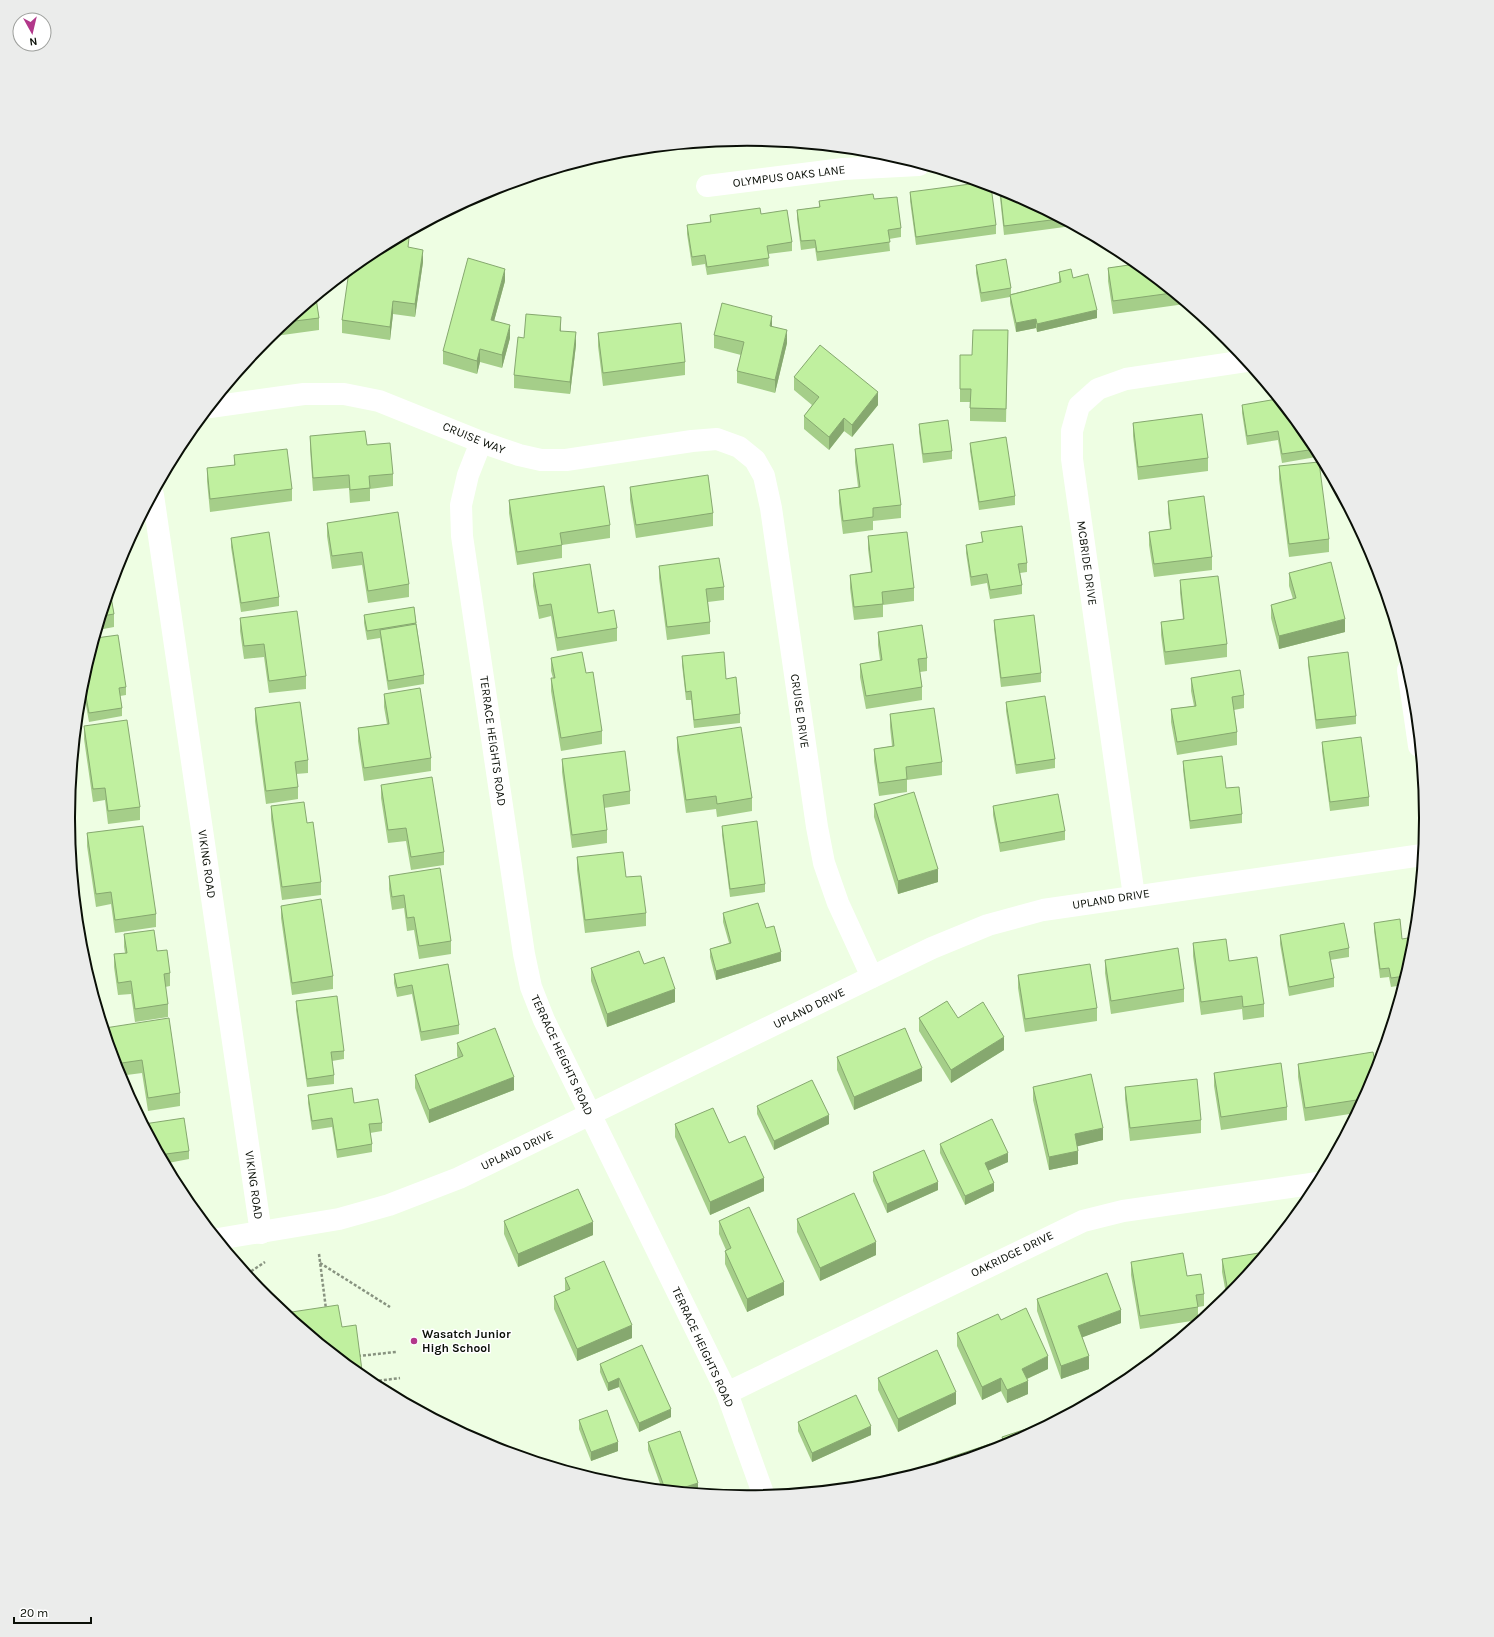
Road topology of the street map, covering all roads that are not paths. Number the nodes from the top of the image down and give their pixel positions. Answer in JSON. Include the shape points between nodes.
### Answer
{"nodes":[{"id":1,"x":904,"y":165,"type":"edge"},
{"id":2,"x":706,"y":186,"type":"dead end"},
{"id":3,"x":1240,"y":362,"type":"edge"},
{"id":4,"x":216,"y":406,"type":"edge"},
{"id":5,"x":481,"y":442,"type":"junction"},
{"id":6,"x":739,"y":447,"type":"joint"},
{"id":7,"x":155,"y":501,"type":"edge"},
{"id":8,"x":1418,"y":856,"type":"edge"},
{"id":9,"x":1134,"y":896,"type":"junction"},
{"id":10,"x":872,"y":977,"type":"junction"},
{"id":11,"x":590,"y":1115,"type":"junction"},
{"id":12,"x":1311,"y":1184,"type":"edge"},
{"id":13,"x":261,"y":1233,"type":"junction"},
{"id":14,"x":223,"y":1238,"type":"edge"},
{"id":15,"x":727,"y":1393,"type":"junction"},
{"id":16,"x":762,"y":1490,"type":"edge"}],
"edges":[{"from":1,"to":2,"type":"street","name":"OLYMPUS OAKS LANE","via":[[843,169]]},
{"from":3,"to":9,"type":"street","name":"MCBRIDE DRIVE","via":[[1126,379],[1098,389],[1078,406],[1072,431],[1072,458]]},
{"from":4,"to":5,"type":"street","name":"CRUISE WAY","via":[[304,394],[344,394],[379,401]]},
{"from":5,"to":6,"type":"street","name":"CRUISE WAY","via":[[541,460],[566,460],[692,440],[717,439]]},
{"from":5,"to":11,"type":"street","name":"TERRACE HEIGHTS ROAD","via":[[468,476],[461,505],[462,536],[524,954],[531,987],[544,1020]]},
{"from":6,"to":10,"type":"street","name":"CRUISE DRIVE","via":[[755,460],[764,476],[771,508],[824,863],[838,902]]},
{"from":7,"to":13,"type":"street","name":"VIKING ROAD"},
{"from":8,"to":9,"type":"street","name":"UPLAND DRIVE"},
{"from":9,"to":10,"type":"street","name":"UPLAND DRIVE","via":[[1043,910],[988,925]]},
{"from":10,"to":11,"type":"street","name":"UPLAND DRIVE"},
{"from":11,"to":13,"type":"street","name":"UPLAND DRIVE","via":[[459,1178],[389,1205],[339,1218]]},
{"from":11,"to":15,"type":"street","name":"TERRACE HEIGHTS ROAD"},
{"from":12,"to":15,"type":"street","name":"OAKRIDGE DRIVE","via":[[1123,1211],[1082,1221]]},
{"from":13,"to":14,"type":"street","name":"UPLAND DRIVE"},
{"from":15,"to":16,"type":"street","name":"TERRACE HEIGHTS ROAD"}]}
